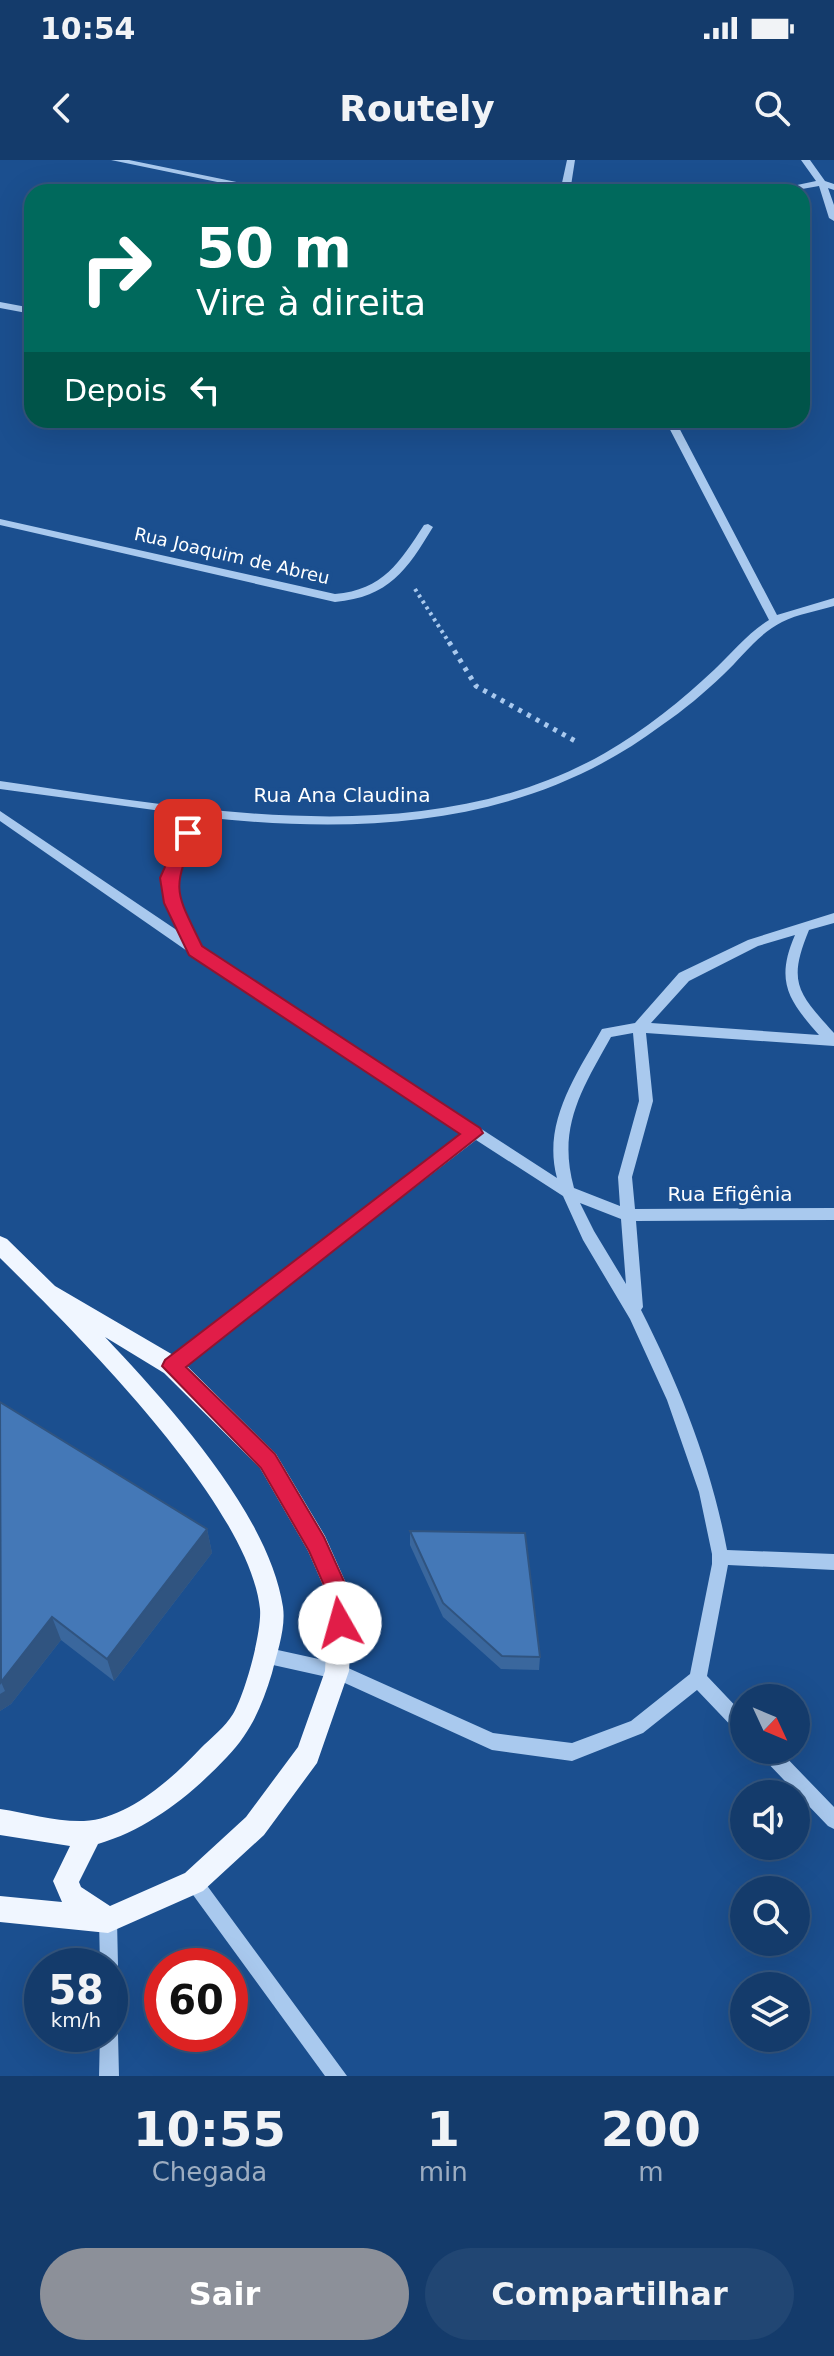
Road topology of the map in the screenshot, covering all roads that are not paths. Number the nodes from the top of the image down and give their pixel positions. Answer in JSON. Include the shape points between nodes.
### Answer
{"nodes":[{"id":1,"x":115,"y":160,"type":"edge"},
{"id":2,"x":571,"y":160,"type":"edge"},
{"id":3,"x":805,"y":160,"type":"edge"},
{"id":4,"x":822,"y":183,"type":"junction"},
{"id":5,"x":239,"y":184,"type":"edge"},
{"id":6,"x":566,"y":184,"type":"edge"},
{"id":7,"x":810,"y":185,"type":"edge"},
{"id":8,"x":834,"y":187,"type":"edge"},
{"id":9,"x":834,"y":218,"type":"edge"},
{"id":10,"x":0,"y":305,"type":"edge"},
{"id":11,"x":24,"y":310,"type":"edge"},
{"id":12,"x":674,"y":428,"type":"edge"},
{"id":13,"x":0,"y":522,"type":"edge"},
{"id":14,"x":428,"y":527,"type":"dead end"},
{"id":15,"x":834,"y":602,"type":"edge"},
{"id":16,"x":775,"y":621,"type":"junction"},
{"id":17,"x":0,"y":785,"type":"edge"},
{"id":18,"x":198,"y":813,"type":"junction"},
{"id":19,"x":0,"y":815,"type":"edge"},
{"id":20,"x":834,"y":918,"type":"edge"},
{"id":21,"x":804,"y":928,"type":"junction"},
{"id":22,"x":195,"y":950,"type":"junction"},
{"id":23,"x":639,"y":1027,"type":"junction"},
{"id":24,"x":834,"y":1041,"type":"edge"},
{"id":25,"x":474,"y":1133,"type":"junction"},
{"id":26,"x":566,"y":1191,"type":"junction"},
{"id":27,"x":834,"y":1214,"type":"edge"},
{"id":28,"x":626,"y":1215,"type":"junction"},
{"id":29,"x":0,"y":1245,"type":"edge"},
{"id":30,"x":50,"y":1293,"type":"junction"},
{"id":31,"x":636,"y":1315,"type":"junction"},
{"id":32,"x":172,"y":1366,"type":"junction"},
{"id":33,"x":721,"y":1557,"type":"junction"},
{"id":34,"x":834,"y":1562,"type":"edge"},
{"id":35,"x":264,"y":1655,"type":"junction"},
{"id":36,"x":337,"y":1671,"type":"junction"},
{"id":37,"x":698,"y":1679,"type":"junction"},
{"id":38,"x":730,"y":1712,"type":"edge"},
{"id":39,"x":780,"y":1764,"type":"edge"},
{"id":40,"x":834,"y":1820,"type":"edge"},
{"id":41,"x":0,"y":1822,"type":"edge"},
{"id":42,"x":89,"y":1834,"type":"junction"},
{"id":43,"x":194,"y":1882,"type":"junction"},
{"id":44,"x":0,"y":1909,"type":"edge"},
{"id":45,"x":108,"y":1920,"type":"junction"},
{"id":46,"x":109,"y":1948,"type":"edge"},
{"id":47,"x":109,"y":2052,"type":"edge"},
{"id":48,"x":109,"y":2076,"type":"edge"},
{"id":49,"x":337,"y":2076,"type":"edge"}],
"edges":[{"from":1,"to":5,"type":"street"},
{"from":2,"to":6,"type":"street"},
{"from":3,"to":4,"type":"street"},
{"from":4,"to":7,"type":"street"},
{"from":4,"to":8,"type":"street"},
{"from":4,"to":9,"type":"street"},
{"from":10,"to":11,"type":"street"},
{"from":12,"to":16,"type":"street"},
{"from":13,"to":14,"type":"street","name":"Rua Joaquim de Abreu","via":[[335,598],[374,592],[402,568]]},
{"from":15,"to":16,"type":"street"},
{"from":16,"to":18,"type":"street","name":"Rua Ana Claudina","via":[[676,712],[551,786],[487,807],[432,817]]},
{"from":17,"to":18,"type":"street","name":"Rua Ana Claudina"},
{"from":18,"to":22,"type":"street","via":[[168,878],[173,903]]},
{"from":19,"to":22,"type":"street"},
{"from":20,"to":21,"type":"street"},
{"from":21,"to":23,"type":"street","via":[[753,943],[684,977]]},
{"from":21,"to":24,"type":"street","via":[[789,959],[790,986]]},
{"from":22,"to":25,"type":"street"},
{"from":23,"to":24,"type":"street"},
{"from":23,"to":26,"type":"street","via":[[607,1033],[578,1083],[560,1149]]},
{"from":23,"to":28,"type":"street","via":[[646,1101],[625,1177]]},
{"from":25,"to":26,"type":"street"},
{"from":25,"to":32,"type":"street"},
{"from":26,"to":28,"type":"street"},
{"from":26,"to":31,"type":"street"},
{"from":27,"to":28,"type":"street","name":"Rua Efigênia"},
{"from":28,"to":31,"type":"street"},
{"from":29,"to":30,"type":"main road"},
{"from":30,"to":32,"type":"main road"},
{"from":30,"to":35,"type":"main road","via":[[143,1394],[230,1510],[259,1560],[272,1610]]},
{"from":31,"to":33,"type":"street","via":[[676,1402]]},
{"from":32,"to":36,"type":"main road","via":[[268,1461],[317,1544],[341,1599]]},
{"from":33,"to":34,"type":"street"},
{"from":33,"to":37,"type":"street"},
{"from":35,"to":36,"type":"street"},
{"from":35,"to":42,"type":"main road","via":[[243,1720],[200,1769],[148,1810]]},
{"from":36,"to":37,"type":"street","via":[[492,1741],[572,1752],[637,1727]]},
{"from":36,"to":43,"type":"main road","via":[[308,1754],[255,1826]]},
{"from":37,"to":38,"type":"street"},
{"from":39,"to":40,"type":"street"},
{"from":41,"to":42,"type":"main road"},
{"from":42,"to":45,"type":"main road","via":[[66,1881],[72,1896]]},
{"from":43,"to":45,"type":"main road"},
{"from":43,"to":49,"type":"street"},
{"from":44,"to":45,"type":"main road"},
{"from":45,"to":46,"type":"street"},
{"from":47,"to":48,"type":"street"}]}
